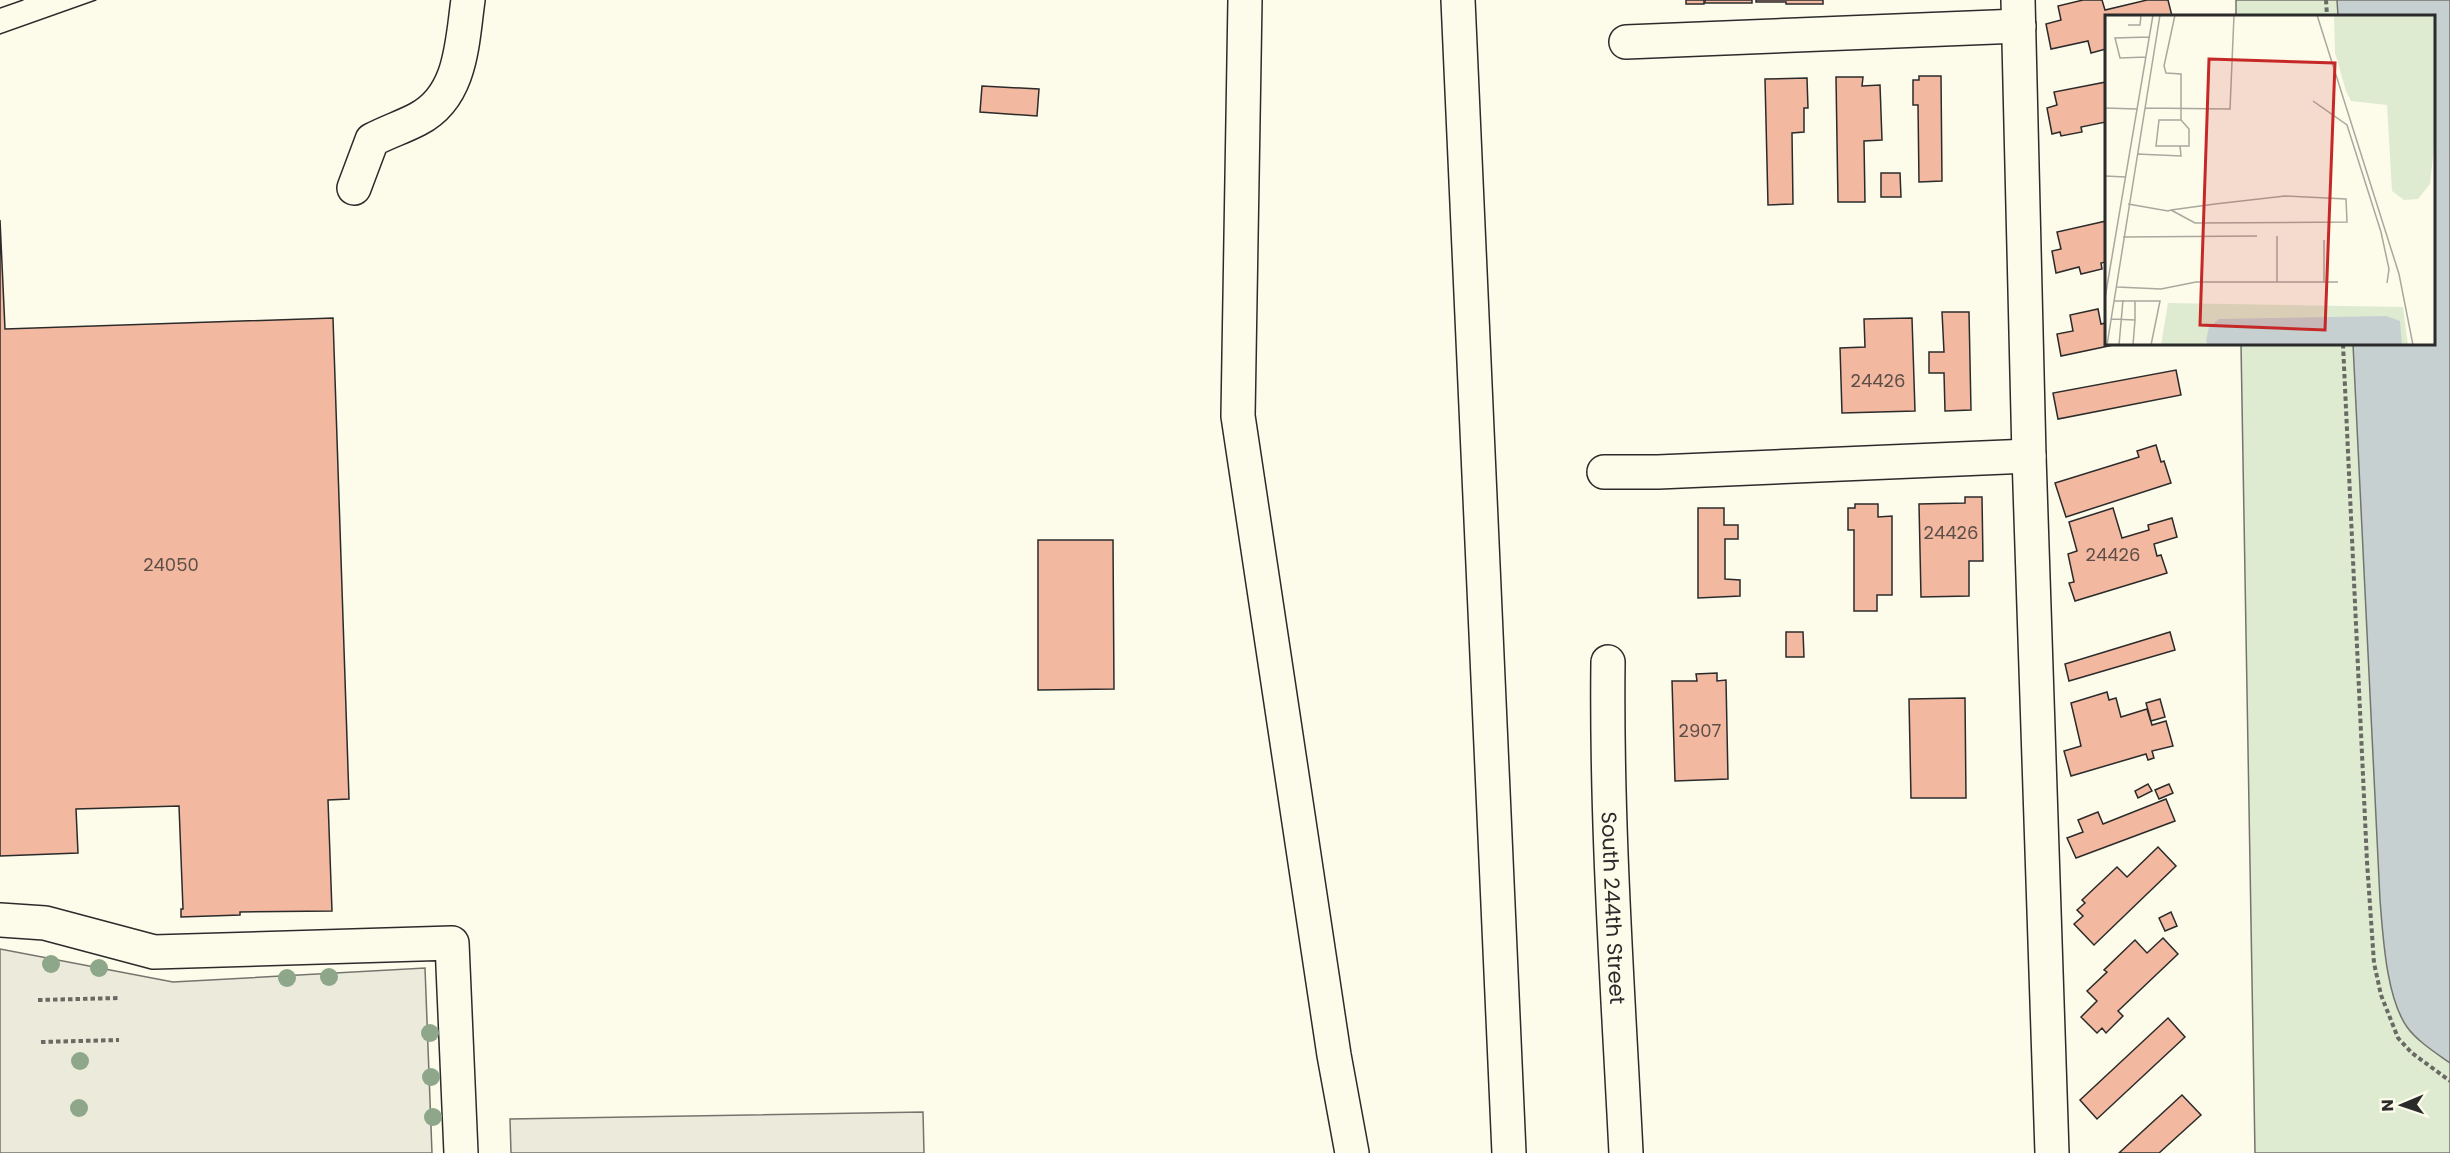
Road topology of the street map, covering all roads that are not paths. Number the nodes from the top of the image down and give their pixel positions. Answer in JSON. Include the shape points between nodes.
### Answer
{"nodes":[{"id":1,"x":468,"y":0,"type":"edge"},
{"id":2,"x":1245,"y":0,"type":"edge"},
{"id":3,"x":1458,"y":0,"type":"edge"},
{"id":4,"x":2019,"y":13,"type":"edge"},
{"id":5,"x":1626,"y":42,"type":"dead end"},
{"id":6,"x":354,"y":188,"type":"dead end"},
{"id":7,"x":2029,"y":456,"type":"junction"},
{"id":8,"x":1604,"y":472,"type":"dead end"},
{"id":9,"x":1608,"y":662,"type":"dead end"},
{"id":10,"x":0,"y":920,"type":"edge"},
{"id":11,"x":461,"y":1153,"type":"edge"},
{"id":12,"x":1352,"y":1153,"type":"edge"},
{"id":13,"x":1509,"y":1153,"type":"edge"},
{"id":14,"x":1626,"y":1153,"type":"edge"},
{"id":15,"x":2052,"y":1153,"type":"edge"}],
"edges":[{"from":1,"to":6,"type":"street","via":[[458,67],[450,86],[436,106],[420,118],[372,140]]},
{"from":2,"to":12,"type":"street","via":[[1238,416]]},
{"from":3,"to":13,"type":"street"},
{"from":4,"to":5,"type":"street"},
{"from":4,"to":7,"type":"street"},
{"from":7,"to":8,"type":"street"},
{"from":7,"to":15,"type":"street"},
{"from":9,"to":14,"type":"street","name":"South 244th Street"},
{"from":10,"to":11,"type":"street","via":[[45,923],[154,952],[452,943]]}]}
